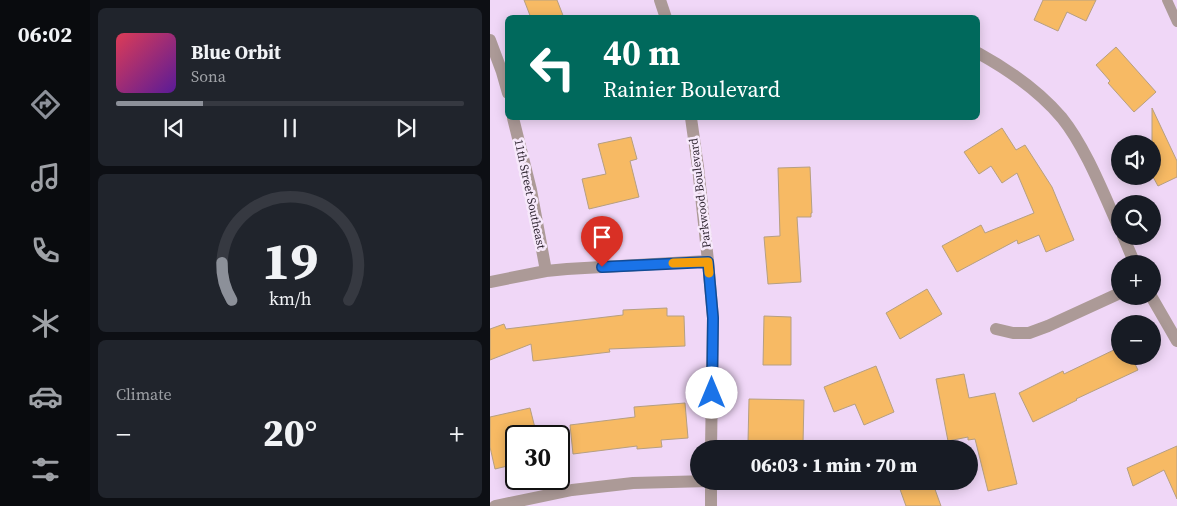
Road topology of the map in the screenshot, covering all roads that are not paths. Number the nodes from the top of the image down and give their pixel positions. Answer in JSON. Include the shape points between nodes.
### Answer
{"nodes":[{"id":1,"x":660,"y":0,"type":"edge"},
{"id":2,"x":1167,"y":0,"type":"edge"},
{"id":3,"x":665,"y":15,"type":"edge"},
{"id":4,"x":1177,"y":22,"type":"edge"},
{"id":5,"x":490,"y":40,"type":"edge"},
{"id":6,"x":980,"y":54,"type":"edge"},
{"id":7,"x":505,"y":82,"type":"edge"},
{"id":8,"x":514,"y":120,"type":"edge"},
{"id":9,"x":691,"y":120,"type":"edge"},
{"id":10,"x":1111,"y":210,"type":"edge"},
{"id":11,"x":708,"y":262,"type":"junction"},
{"id":12,"x":546,"y":271,"type":"junction"},
{"id":13,"x":490,"y":282,"type":"edge"},
{"id":14,"x":1111,"y":297,"type":"edge"},
{"id":15,"x":1156,"y":305,"type":"edge"},
{"id":16,"x":996,"y":329,"type":"dead end"},
{"id":17,"x":1177,"y":341,"type":"edge"},
{"id":18,"x":711,"y":440,"type":"edge"},
{"id":19,"x":690,"y":482,"type":"edge"},
{"id":20,"x":710,"y":490,"type":"edge"},
{"id":21,"x":495,"y":506,"type":"edge"},
{"id":22,"x":711,"y":506,"type":"edge"}],
"edges":[{"from":1,"to":3,"type":"street"},
{"from":2,"to":4,"type":"lane"},
{"from":5,"to":7,"type":"street"},
{"from":6,"to":10,"type":"street","via":[[1043,98],[1062,119],[1082,150]]},
{"from":8,"to":12,"type":"street","name":"11th Street Southeast"},
{"from":9,"to":11,"type":"street","name":"Parkwood Boulevard"},
{"from":11,"to":12,"type":"street"},
{"from":11,"to":18,"type":"street","name":"Parkwood Boulevard","via":[[713,318]]},
{"from":12,"to":13,"type":"street"},
{"from":14,"to":16,"type":"street","via":[[1029,333]]},
{"from":15,"to":17,"type":"street"},
{"from":19,"to":21,"type":"street","via":[[633,483],[572,490]]},
{"from":20,"to":22,"type":"street"}]}
